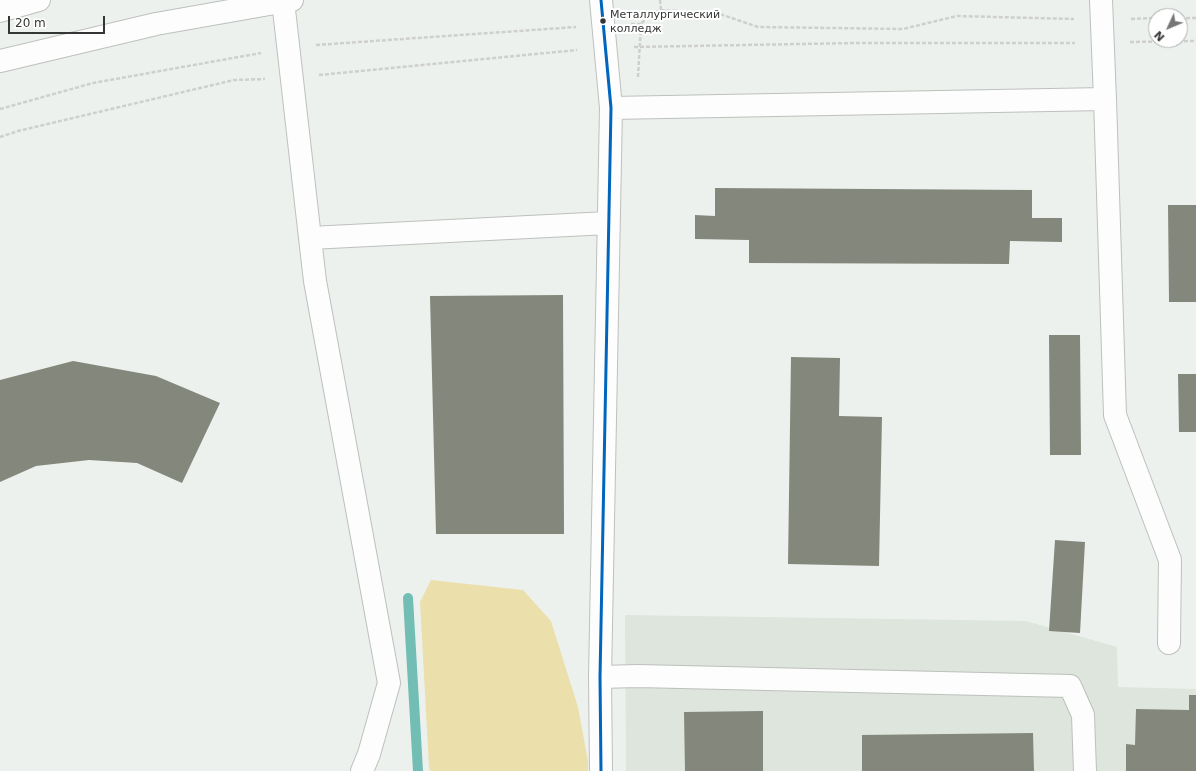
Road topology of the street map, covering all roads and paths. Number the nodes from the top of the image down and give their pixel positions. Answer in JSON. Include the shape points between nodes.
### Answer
{"nodes":[{"id":1,"x":39,"y":0,"type":"edge"},
{"id":2,"x":288,"y":0,"type":"edge"},
{"id":3,"x":601,"y":0,"type":"edge"},
{"id":4,"x":660,"y":0,"type":"edge"},
{"id":5,"x":661,"y":10,"type":"junction"},
{"id":6,"x":1101,"y":10,"type":"edge"},
{"id":7,"x":0,"y":11,"type":"edge"},
{"id":8,"x":1148,"y":17,"type":"edge"},
{"id":9,"x":0,"y":61,"type":"edge"},
{"id":10,"x":1105,"y":99,"type":"junction"},
{"id":11,"x":637,"y":107,"type":"junction"},
{"id":12,"x":611,"y":108,"type":"junction"},
{"id":13,"x":608,"y":223,"type":"junction"},
{"id":14,"x":310,"y":238,"type":"junction"},
{"id":15,"x":1169,"y":643,"type":"dead end"},
{"id":16,"x":600,"y":677,"type":"junction"},
{"id":17,"x":362,"y":771,"type":"edge"},
{"id":18,"x":601,"y":771,"type":"edge"},
{"id":19,"x":1085,"y":771,"type":"edge"}],
"edges":[{"from":1,"to":7,"type":"street"},
{"from":2,"to":9,"type":"street","via":[[156,24]]},
{"from":2,"to":14,"type":"street"},
{"from":3,"to":12,"type":"street"},
{"from":4,"to":5,"type":"path"},
{"from":5,"to":6,"type":"path","via":[[720,14],[758,27],[903,29],[956,16]]},
{"from":5,"to":11,"type":"path","via":[[651,13],[641,24]]},
{"from":6,"to":8,"type":"path"},
{"from":6,"to":10,"type":"street"},
{"from":10,"to":11,"type":"street"},
{"from":10,"to":15,"type":"street","via":[[1116,415],[1170,560]]},
{"from":11,"to":12,"type":"street"},
{"from":12,"to":13,"type":"street"},
{"from":13,"to":14,"type":"street"},
{"from":13,"to":16,"type":"street"},
{"from":14,"to":17,"type":"street","via":[[315,281],[389,683]]},
{"from":16,"to":18,"type":"street"},
{"from":16,"to":19,"type":"street","via":[[653,676],[1070,686],[1083,716]]}]}
